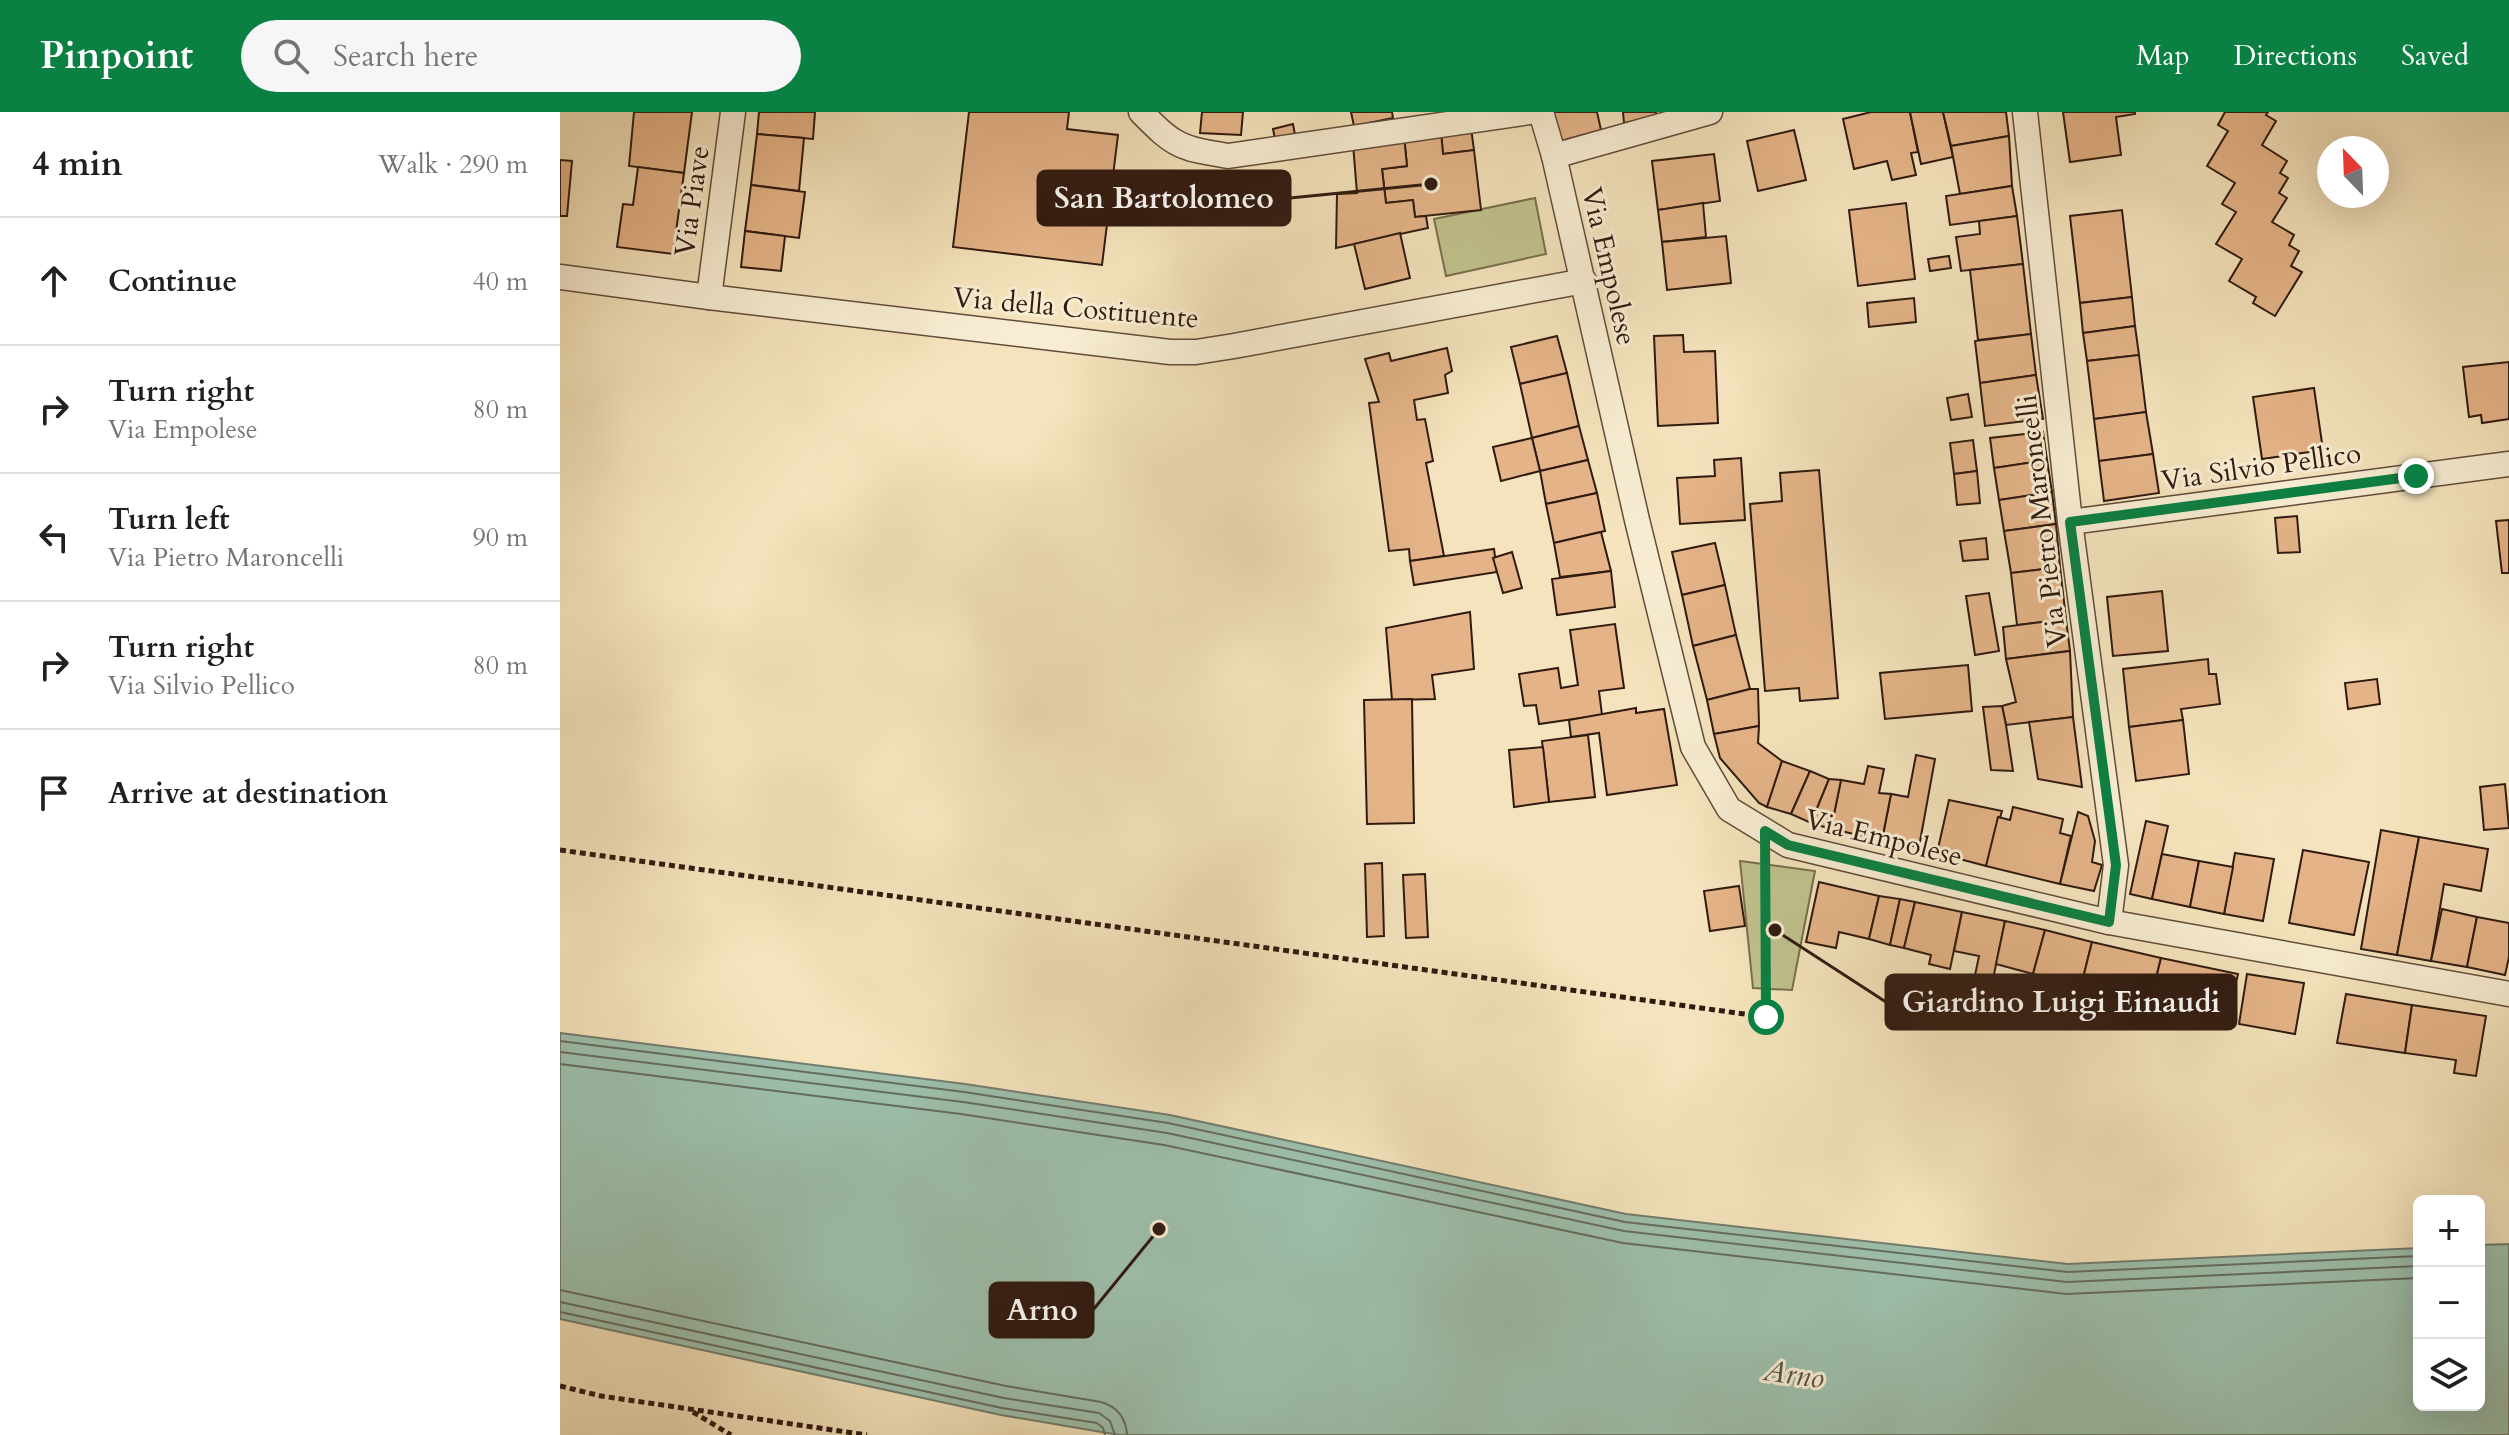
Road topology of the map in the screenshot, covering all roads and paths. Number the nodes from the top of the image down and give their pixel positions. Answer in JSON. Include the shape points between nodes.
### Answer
{"nodes":[{"id":1,"x":733,"y":112,"type":"edge"},
{"id":2,"x":1141,"y":112,"type":"edge"},
{"id":3,"x":1530,"y":112,"type":"edge"},
{"id":4,"x":1541,"y":112,"type":"edge"},
{"id":5,"x":2025,"y":112,"type":"edge"},
{"id":6,"x":1696,"y":114,"type":"edge"},
{"id":7,"x":1554,"y":156,"type":"junction"},
{"id":8,"x":560,"y":277,"type":"edge"},
{"id":9,"x":1584,"y":281,"type":"junction"},
{"id":10,"x":709,"y":297,"type":"junction"},
{"id":11,"x":2509,"y":464,"type":"edge"},
{"id":12,"x":2070,"y":522,"type":"junction"},
{"id":13,"x":1765,"y":831,"type":"junction"},
{"id":14,"x":560,"y":850,"type":"edge"},
{"id":15,"x":2109,"y":922,"type":"junction"},
{"id":16,"x":2509,"y":994,"type":"edge"},
{"id":17,"x":560,"y":1386,"type":"edge"},
{"id":18,"x":689,"y":1410,"type":"junction"},
{"id":19,"x":731,"y":1435,"type":"edge"},
{"id":20,"x":867,"y":1435,"type":"edge"}],
"edges":[{"from":1,"to":10,"type":"street","name":"Via Piave"},
{"from":2,"to":3,"type":"street","via":[[1167,139],[1228,156]]},
{"from":4,"to":7,"type":"street","name":"Via Empolese"},
{"from":5,"to":12,"type":"street","name":"Via Pietro Maroncelli"},
{"from":6,"to":7,"type":"street"},
{"from":7,"to":9,"type":"street","name":"Via Empolese"},
{"from":8,"to":10,"type":"street","name":"Via della Costituente"},
{"from":9,"to":10,"type":"street","name":"Via della Costituente","via":[[1196,352]]},
{"from":9,"to":13,"type":"street","name":"Via Empolese","via":[[1693,747],[1729,809]]},
{"from":11,"to":12,"type":"street","name":"Via Silvio Pellico"},
{"from":12,"to":15,"type":"street","name":"Via Pietro Maroncelli","via":[[2116,865]]},
{"from":13,"to":14,"type":"path","via":[[1766,1017]]},
{"from":13,"to":15,"type":"street","name":"Via Empolese","via":[[1788,845]]},
{"from":15,"to":16,"type":"street","name":"Via Empolese"},
{"from":17,"to":18,"type":"path"},
{"from":18,"to":19,"type":"path"},
{"from":18,"to":20,"type":"path"}]}
